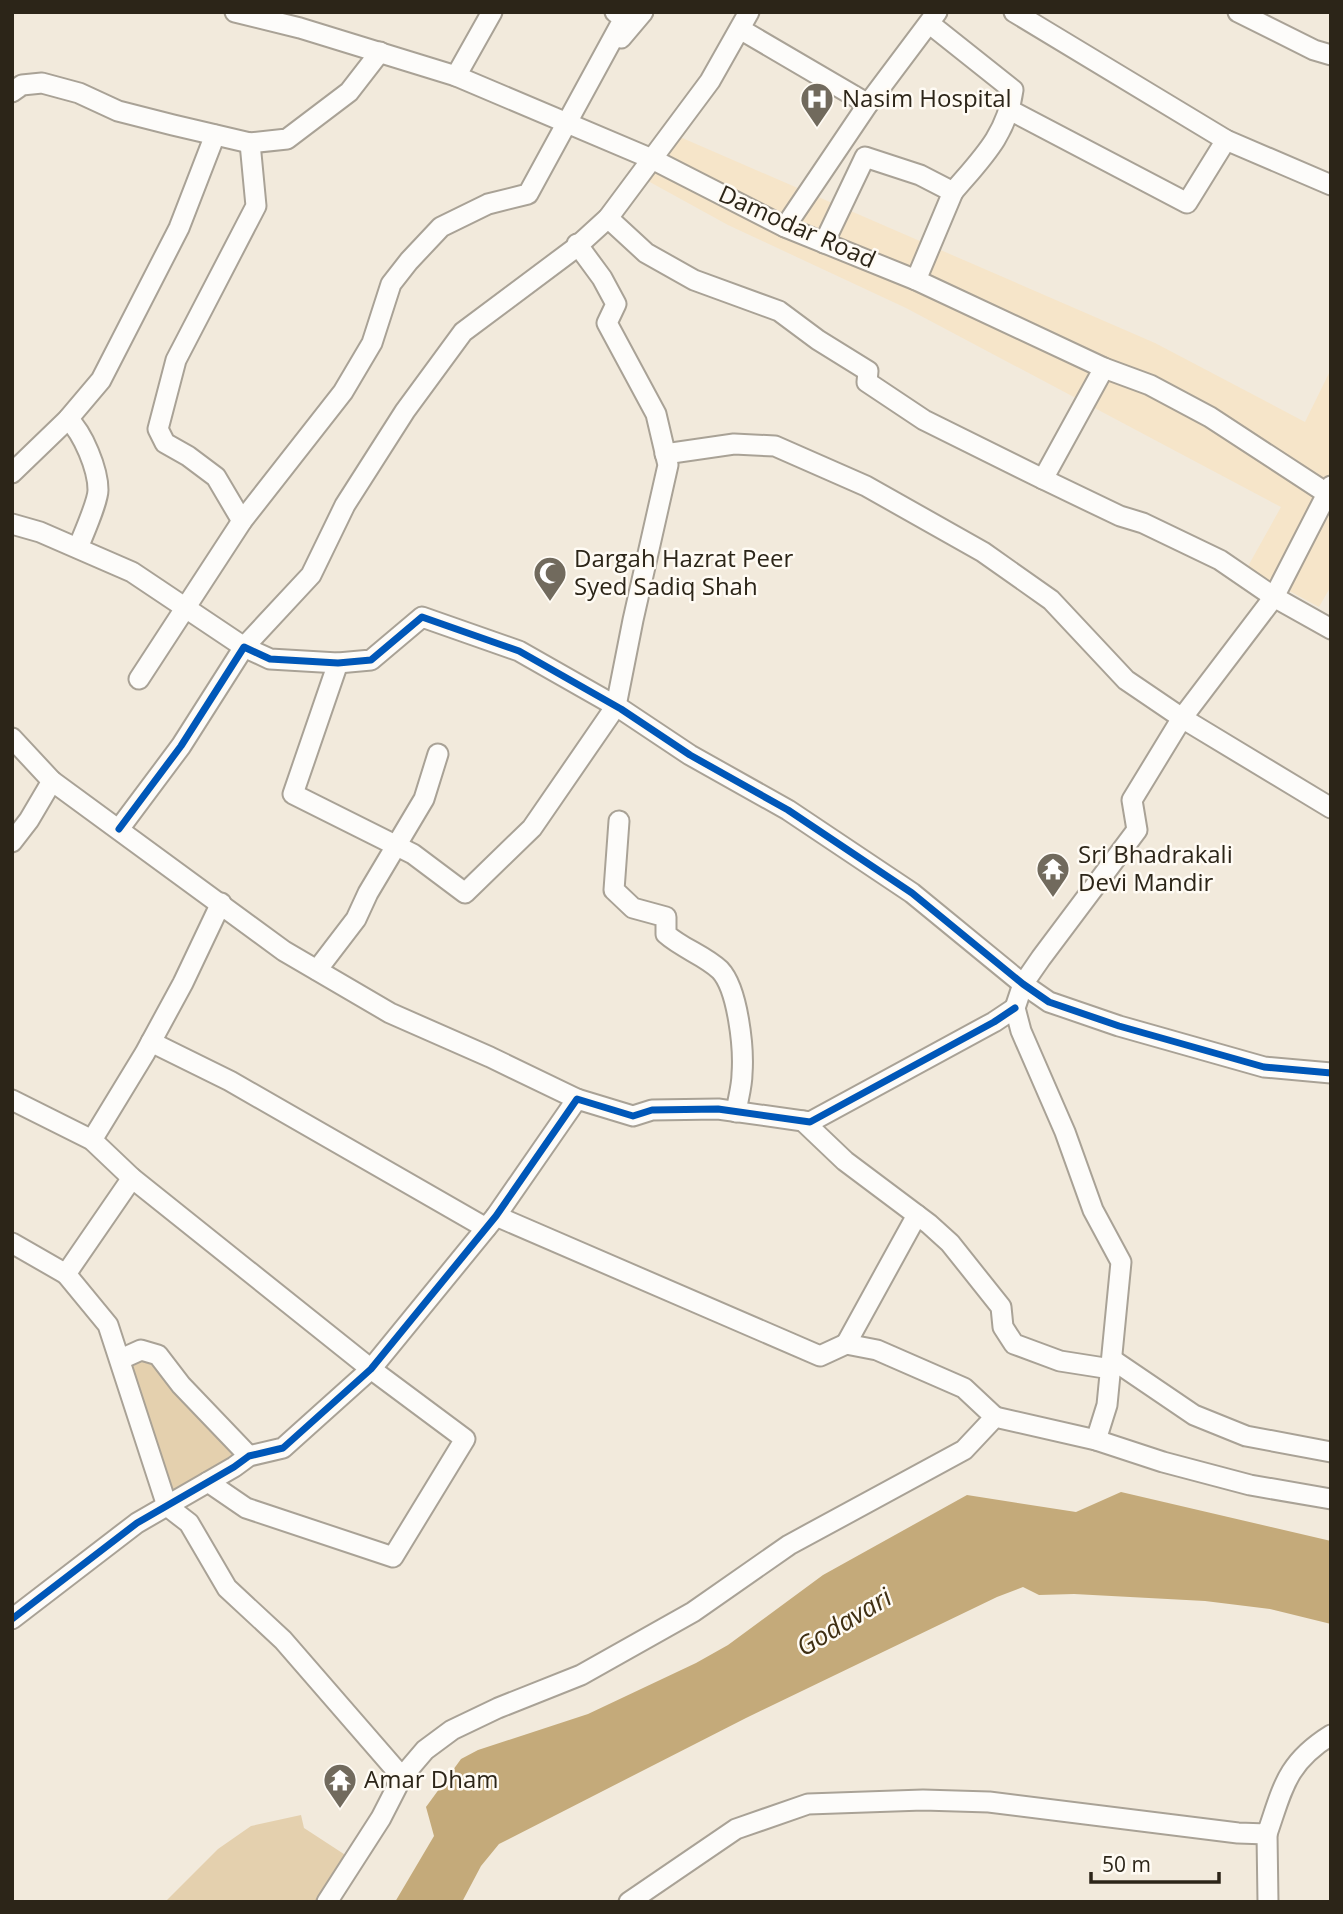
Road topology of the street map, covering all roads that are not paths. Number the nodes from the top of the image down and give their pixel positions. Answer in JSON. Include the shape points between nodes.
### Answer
{"nodes":[{"id":1,"x":492,"y":12,"type":"edge"},
{"id":2,"x":615,"y":12,"type":"edge"},
{"id":3,"x":643,"y":12,"type":"edge"},
{"id":4,"x":1014,"y":12,"type":"edge"},
{"id":5,"x":1238,"y":12,"type":"edge"},
{"id":6,"x":238,"y":13,"type":"edge"},
{"id":7,"x":934,"y":18,"type":"edge"},
{"id":8,"x":303,"y":20,"type":"edge"},
{"id":9,"x":745,"y":21,"type":"edge"},
{"id":10,"x":607,"y":48,"type":"junction"},
{"id":11,"x":380,"y":52,"type":"junction"},
{"id":12,"x":1331,"y":55,"type":"edge"},
{"id":13,"x":456,"y":76,"type":"junction"},
{"id":14,"x":12,"y":92,"type":"edge"},
{"id":15,"x":868,"y":104,"type":"junction"},
{"id":16,"x":1010,"y":110,"type":"junction"},
{"id":17,"x":568,"y":124,"type":"junction"},
{"id":18,"x":215,"y":135,"type":"junction"},
{"id":19,"x":845,"y":140,"type":"junction"},
{"id":20,"x":1226,"y":140,"type":"junction"},
{"id":21,"x":250,"y":143,"type":"junction"},
{"id":22,"x":865,"y":157,"type":"junction"},
{"id":23,"x":652,"y":159,"type":"junction"},
{"id":24,"x":1331,"y":185,"type":"edge"},
{"id":25,"x":953,"y":192,"type":"junction"},
{"id":26,"x":608,"y":218,"type":"junction"},
{"id":27,"x":785,"y":227,"type":"junction"},
{"id":28,"x":824,"y":243,"type":"junction"},
{"id":29,"x":578,"y":244,"type":"junction"},
{"id":30,"x":916,"y":280,"type":"junction"},
{"id":31,"x":1104,"y":368,"type":"junction"},
{"id":32,"x":68,"y":419,"type":"junction"},
{"id":33,"x":665,"y":454,"type":"junction"},
{"id":34,"x":12,"y":473,"type":"edge"},
{"id":35,"x":1043,"y":479,"type":"junction"},
{"id":36,"x":1329,"y":492,"type":"edge"},
{"id":37,"x":242,"y":522,"type":"junction"},
{"id":38,"x":12,"y":524,"type":"edge"},
{"id":39,"x":78,"y":548,"type":"junction"},
{"id":40,"x":1274,"y":597,"type":"junction"},
{"id":41,"x":187,"y":607,"type":"junction"},
{"id":42,"x":1331,"y":629,"type":"edge"},
{"id":43,"x":244,"y":647,"type":"junction"},
{"id":44,"x":338,"y":663,"type":"junction"},
{"id":45,"x":139,"y":679,"type":"dead end"},
{"id":46,"x":616,"y":706,"type":"junction"},
{"id":47,"x":1182,"y":718,"type":"junction"},
{"id":48,"x":12,"y":738,"type":"edge"},
{"id":49,"x":438,"y":754,"type":"dead end"},
{"id":50,"x":52,"y":781,"type":"junction"},
{"id":51,"x":1331,"y":808,"type":"edge"},
{"id":52,"x":619,"y":821,"type":"dead end"},
{"id":53,"x":119,"y":829,"type":"junction"},
{"id":54,"x":12,"y":842,"type":"edge"},
{"id":55,"x":397,"y":846,"type":"junction"},
{"id":56,"x":221,"y":903,"type":"junction"},
{"id":57,"x":317,"y":970,"type":"junction"},
{"id":58,"x":1023,"y":984,"type":"junction"},
{"id":59,"x":1015,"y":1009,"type":"junction"},
{"id":60,"x":151,"y":1042,"type":"junction"},
{"id":61,"x":1331,"y":1073,"type":"edge"},
{"id":62,"x":577,"y":1099,"type":"junction"},
{"id":63,"x":12,"y":1100,"type":"edge"},
{"id":64,"x":736,"y":1112,"type":"junction"},
{"id":65,"x":803,"y":1121,"type":"junction"},
{"id":66,"x":92,"y":1140,"type":"junction"},
{"id":67,"x":132,"y":1178,"type":"junction"},
{"id":68,"x":917,"y":1215,"type":"junction"},
{"id":69,"x":491,"y":1222,"type":"junction"},
{"id":70,"x":12,"y":1243,"type":"edge"},
{"id":71,"x":66,"y":1274,"type":"junction"},
{"id":72,"x":846,"y":1344,"type":"junction"},
{"id":73,"x":121,"y":1359,"type":"junction"},
{"id":74,"x":1112,"y":1364,"type":"junction"},
{"id":75,"x":371,"y":1369,"type":"junction"},
{"id":76,"x":995,"y":1417,"type":"junction"},
{"id":77,"x":1096,"y":1440,"type":"junction"},
{"id":78,"x":1331,"y":1452,"type":"edge"},
{"id":79,"x":248,"y":1456,"type":"junction"},
{"id":80,"x":208,"y":1482,"type":"junction"},
{"id":81,"x":1331,"y":1499,"type":"edge"},
{"id":82,"x":167,"y":1506,"type":"junction"},
{"id":83,"x":12,"y":1619,"type":"edge"},
{"id":84,"x":1331,"y":1735,"type":"edge"},
{"id":85,"x":402,"y":1777,"type":"junction"},
{"id":86,"x":1267,"y":1834,"type":"junction"},
{"id":87,"x":327,"y":1902,"type":"edge"},
{"id":88,"x":629,"y":1902,"type":"edge"},
{"id":89,"x":1268,"y":1902,"type":"edge"}],
"edges":[{"from":1,"to":13,"type":"street"},
{"from":2,"to":10,"type":"street","via":[[624,18]]},
{"from":3,"to":10,"type":"street","via":[[614,46]]},
{"from":4,"to":20,"type":"street"},
{"from":5,"to":12,"type":"street"},
{"from":6,"to":8,"type":"street","name":"Damodar Road"},
{"from":7,"to":15,"type":"street"},
{"from":7,"to":16,"type":"street","via":[[1013,90]]},
{"from":8,"to":11,"type":"street","name":"Damodar Road"},
{"from":9,"to":15,"type":"street"},
{"from":9,"to":23,"type":"street","via":[[710,81]]},
{"from":10,"to":17,"type":"street"},
{"from":11,"to":13,"type":"street","name":"Damodar Road"},
{"from":11,"to":21,"type":"street","via":[[349,92],[287,139]]},
{"from":13,"to":17,"type":"street","name":"Damodar Road"},
{"from":14,"to":18,"type":"street","via":[[22,85],[42,83],[118,111]]},
{"from":15,"to":19,"type":"street"},
{"from":16,"to":20,"type":"street","via":[[1187,203]]},
{"from":16,"to":25,"type":"street","via":[[998,138]]},
{"from":17,"to":23,"type":"street","name":"Damodar Road"},
{"from":17,"to":37,"type":"street","via":[[528,194],[488,204],[440,227],[409,261],[391,284],[372,343],[343,392]]},
{"from":18,"to":21,"type":"street"},
{"from":18,"to":32,"type":"street","via":[[179,228],[102,380]]},
{"from":19,"to":22,"type":"street"},
{"from":19,"to":27,"type":"street"},
{"from":20,"to":24,"type":"street"},
{"from":21,"to":37,"type":"street","via":[[256,206],[176,360],[158,429],[165,443],[216,477]]},
{"from":22,"to":25,"type":"street","via":[[920,175]]},
{"from":22,"to":28,"type":"street"},
{"from":23,"to":26,"type":"street"},
{"from":23,"to":27,"type":"street","name":"Damodar Road"},
{"from":25,"to":30,"type":"street"},
{"from":26,"to":29,"type":"street"},
{"from":26,"to":35,"type":"street","via":[[646,253],[682,273],[779,311],[868,371],[867,382],[910,412]]},
{"from":27,"to":28,"type":"street","name":"Damodar Road"},
{"from":28,"to":30,"type":"street","name":"Damodar Road"},
{"from":29,"to":33,"type":"street","via":[[616,304],[607,323],[656,414]]},
{"from":29,"to":43,"type":"street","via":[[463,332],[345,505],[311,575]]},
{"from":30,"to":31,"type":"street","name":"Damodar Road"},
{"from":31,"to":35,"type":"street"},
{"from":31,"to":36,"type":"street","name":"Damodar Road","via":[[1210,416]]},
{"from":32,"to":34,"type":"street"},
{"from":32,"to":39,"type":"street","via":[[77,427],[90,456],[98,491]]},
{"from":33,"to":46,"type":"street","via":[[668,465]]},
{"from":33,"to":47,"type":"street","via":[[734,444],[775,446],[866,486],[983,552],[1051,600],[1126,680]]},
{"from":35,"to":40,"type":"street","via":[[1220,560]]},
{"from":36,"to":40,"type":"street"},
{"from":37,"to":41,"type":"street"},
{"from":38,"to":39,"type":"street"},
{"from":39,"to":41,"type":"street","via":[[132,572]]},
{"from":40,"to":42,"type":"street"},
{"from":40,"to":47,"type":"street"},
{"from":41,"to":43,"type":"street"},
{"from":41,"to":45,"type":"street"},
{"from":43,"to":44,"type":"street","via":[[270,659]]},
{"from":43,"to":53,"type":"street","via":[[181,746]]},
{"from":44,"to":46,"type":"street","via":[[371,660],[422,617],[519,651]]},
{"from":44,"to":55,"type":"street","via":[[293,794]]},
{"from":46,"to":55,"type":"street","via":[[532,828],[465,893]]},
{"from":46,"to":58,"type":"street","via":[[690,755],[788,810],[912,893]]},
{"from":47,"to":51,"type":"street"},
{"from":47,"to":58,"type":"street","via":[[1132,800],[1137,830]]},
{"from":48,"to":50,"type":"street"},
{"from":49,"to":55,"type":"street","via":[[424,799]]},
{"from":50,"to":53,"type":"street"},
{"from":50,"to":54,"type":"street"},
{"from":52,"to":64,"type":"street","via":[[614,890],[633,908],[666,917],[666,934],[723,973],[734,998],[742,1074]]},
{"from":53,"to":56,"type":"street"},
{"from":55,"to":57,"type":"street","via":[[356,919]]},
{"from":56,"to":57,"type":"street"},
{"from":56,"to":60,"type":"street"},
{"from":57,"to":62,"type":"street","via":[[390,1013]]},
{"from":58,"to":59,"type":"street"},
{"from":58,"to":61,"type":"street","via":[[1049,1002],[1132,1030],[1264,1067]]},
{"from":59,"to":65,"type":"street","via":[[810,1122]]},
{"from":59,"to":74,"type":"street","via":[[1093,1210],[1121,1262]]},
{"from":60,"to":66,"type":"street"},
{"from":60,"to":69,"type":"street"},
{"from":62,"to":64,"type":"street","via":[[633,1116],[652,1110]]},
{"from":62,"to":69,"type":"street"},
{"from":63,"to":66,"type":"street"},
{"from":64,"to":65,"type":"street"},
{"from":65,"to":68,"type":"street","via":[[845,1161]]},
{"from":66,"to":67,"type":"street"},
{"from":67,"to":71,"type":"street"},
{"from":67,"to":75,"type":"street"},
{"from":68,"to":72,"type":"street"},
{"from":68,"to":74,"type":"street","via":[[950,1243],[1001,1307],[1003,1327],[1014,1344],[1060,1361]]},
{"from":69,"to":72,"type":"street","via":[[820,1356]]},
{"from":69,"to":75,"type":"street"},
{"from":70,"to":71,"type":"street"},
{"from":71,"to":73,"type":"street","via":[[108,1325]]},
{"from":72,"to":76,"type":"street","via":[[877,1350],[964,1388]]},
{"from":73,"to":79,"type":"street","via":[[141,1350],[158,1355]]},
{"from":73,"to":82,"type":"street"},
{"from":74,"to":77,"type":"street","via":[[1107,1405]]},
{"from":74,"to":78,"type":"street","via":[[1194,1415],[1246,1436]]},
{"from":75,"to":79,"type":"street","via":[[283,1448]]},
{"from":75,"to":80,"type":"street","via":[[465,1439],[393,1558],[246,1508]]},
{"from":76,"to":77,"type":"street"},
{"from":76,"to":85,"type":"street","via":[[964,1451],[789,1545],[693,1612],[581,1675],[452,1730],[425,1750]]},
{"from":77,"to":81,"type":"street","via":[[1250,1485]]},
{"from":79,"to":80,"type":"street"},
{"from":80,"to":82,"type":"street"},
{"from":82,"to":83,"type":"street","via":[[137,1523]]},
{"from":82,"to":85,"type":"street","via":[[189,1523],[228,1588],[283,1640]]},
{"from":84,"to":86,"type":"street","via":[[1312,1747],[1288,1774]]},
{"from":85,"to":87,"type":"street"},
{"from":86,"to":88,"type":"street","via":[[989,1802],[808,1804],[736,1829]]},
{"from":86,"to":89,"type":"street"}]}
